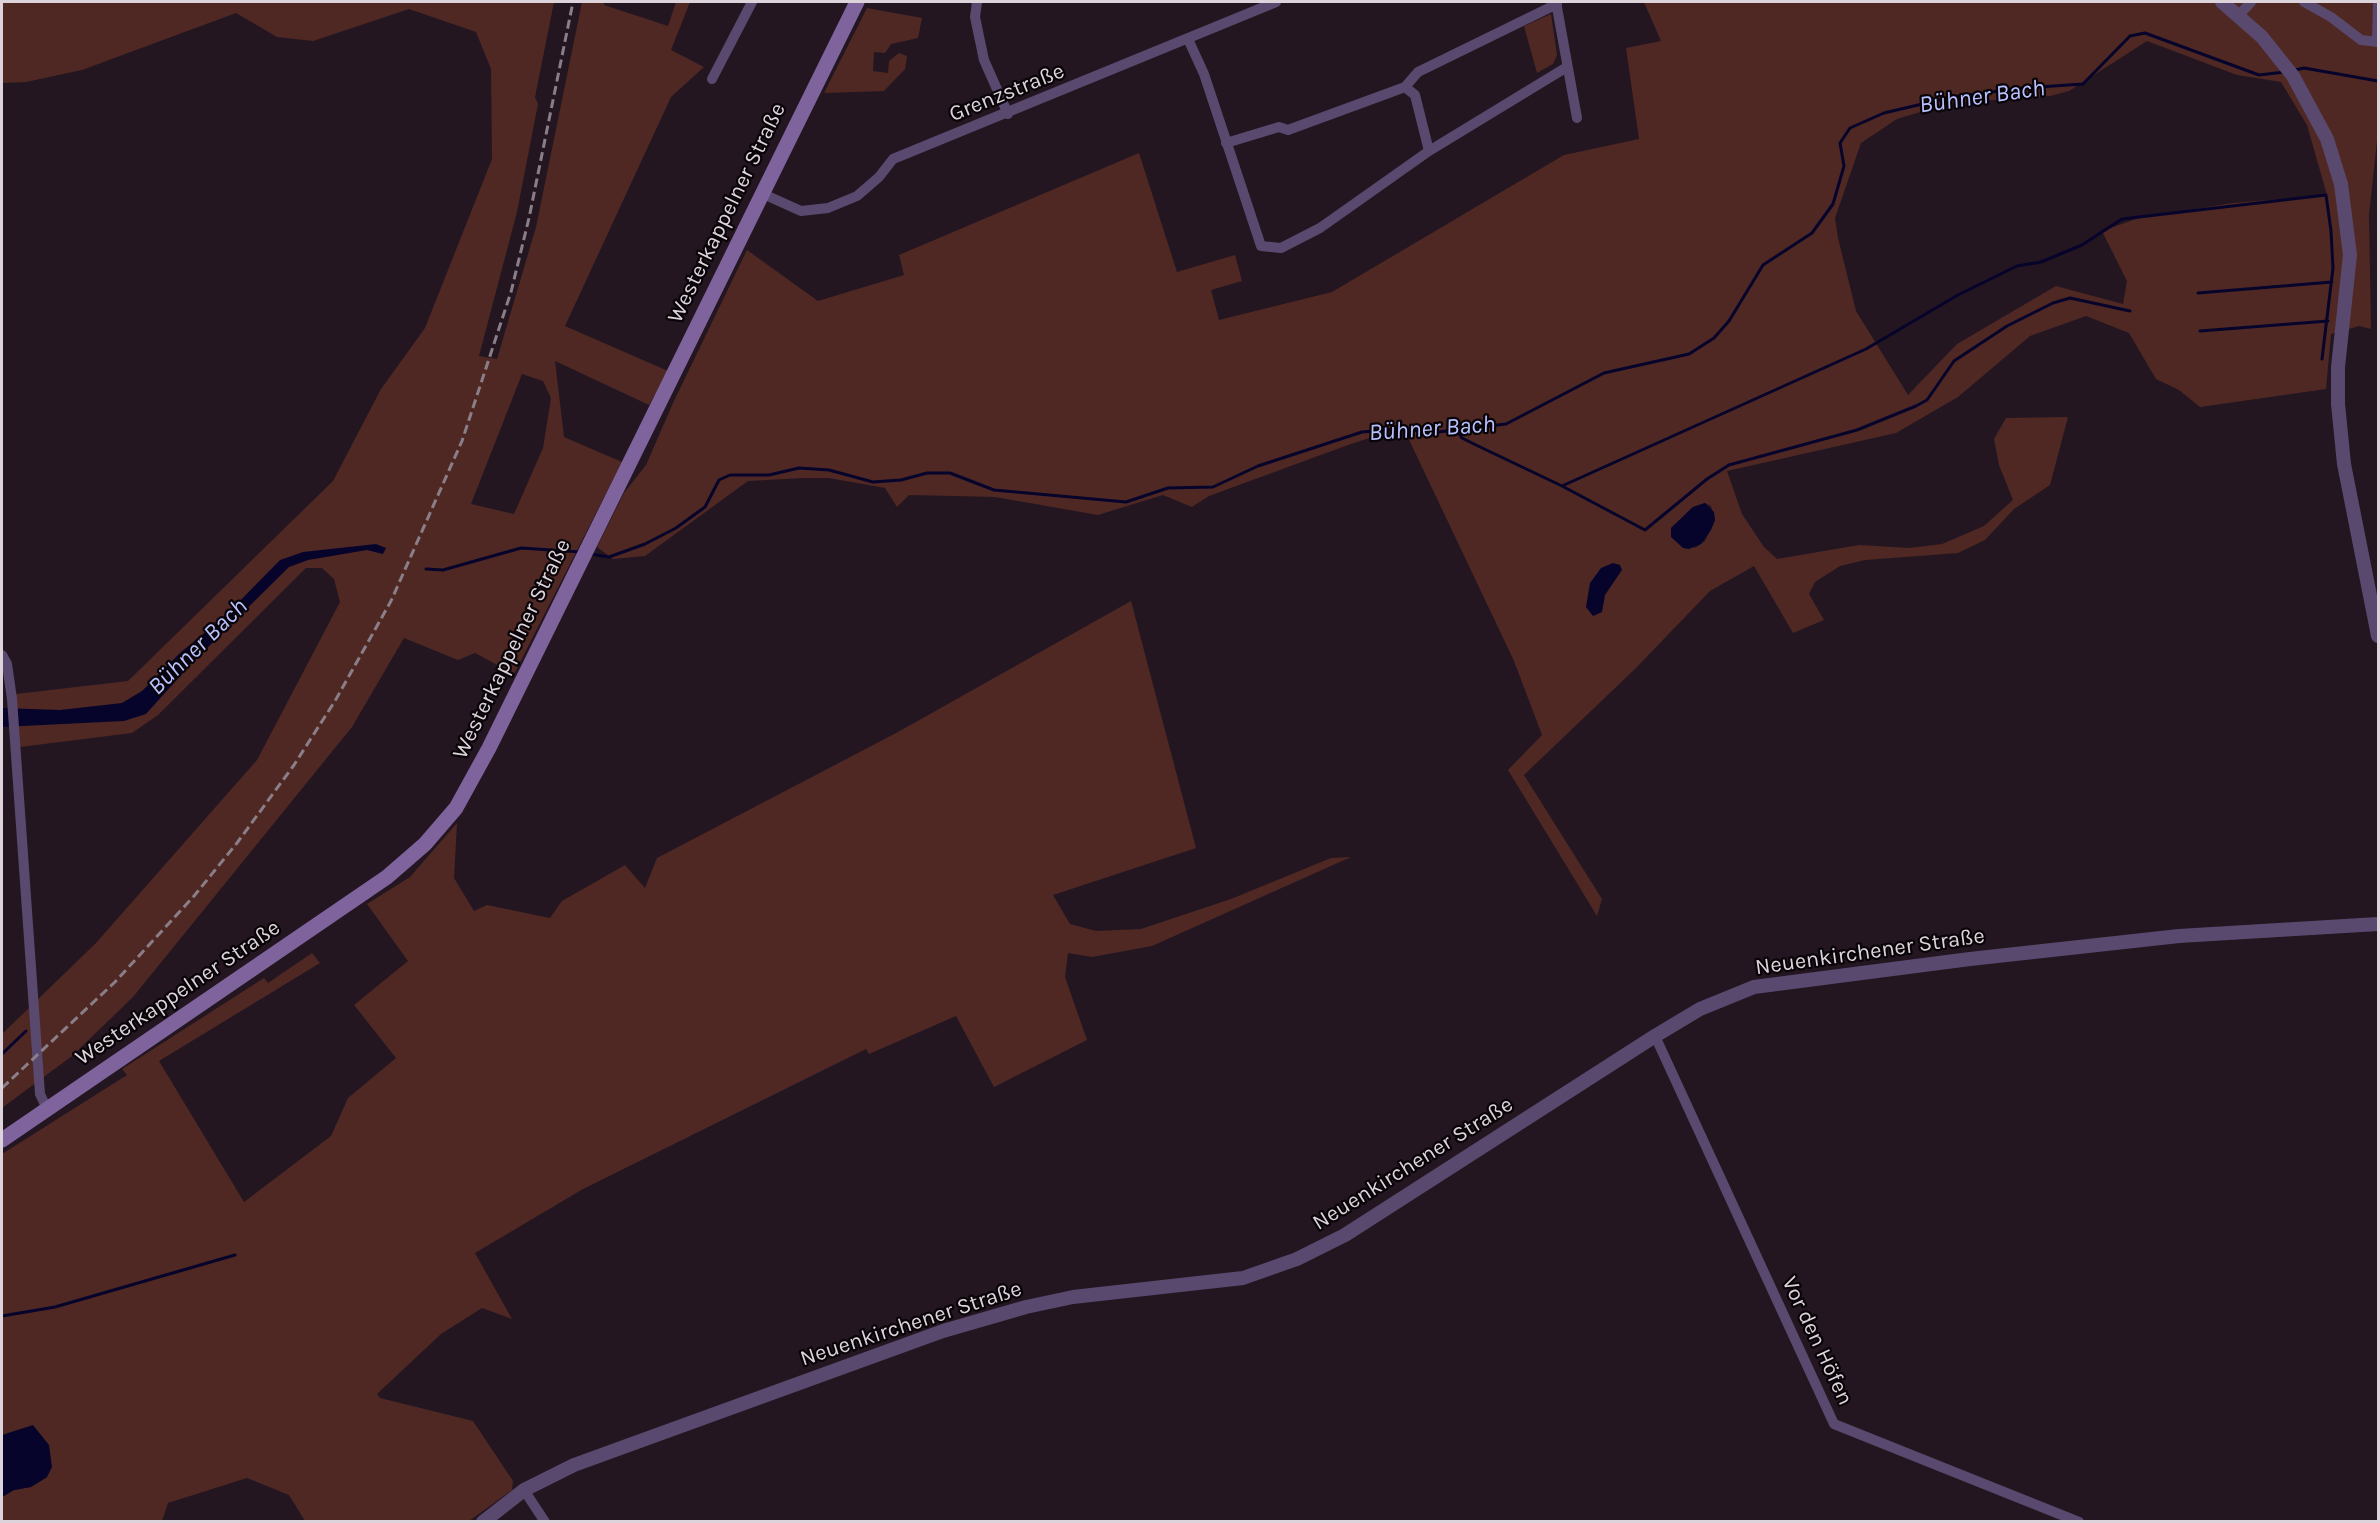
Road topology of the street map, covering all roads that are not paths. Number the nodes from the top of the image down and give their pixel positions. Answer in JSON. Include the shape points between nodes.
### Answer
{"nodes":[{"id":1,"x":752,"y":2,"type":"edge"},
{"id":2,"x":857,"y":2,"type":"edge"},
{"id":3,"x":977,"y":2,"type":"edge"},
{"id":4,"x":1276,"y":2,"type":"edge"},
{"id":5,"x":2222,"y":2,"type":"edge"},
{"id":6,"x":2250,"y":2,"type":"edge"},
{"id":7,"x":2304,"y":2,"type":"edge"},
{"id":8,"x":2378,"y":2,"type":"edge"},
{"id":9,"x":1557,"y":3,"type":"edge"},
{"id":10,"x":2239,"y":15,"type":"junction"},
{"id":11,"x":1188,"y":39,"type":"junction"},
{"id":12,"x":2378,"y":42,"type":"edge"},
{"id":13,"x":1567,"y":67,"type":"junction"},
{"id":14,"x":712,"y":79,"type":"dead end"},
{"id":15,"x":1405,"y":87,"type":"junction"},
{"id":16,"x":1008,"y":114,"type":"junction"},
{"id":17,"x":1576,"y":118,"type":"dead end"},
{"id":18,"x":1226,"y":143,"type":"junction"},
{"id":19,"x":1430,"y":151,"type":"junction"},
{"id":20,"x":761,"y":193,"type":"junction"},
{"id":21,"x":2379,"y":636,"type":"edge"},
{"id":22,"x":2,"y":654,"type":"edge"},
{"id":23,"x":2379,"y":924,"type":"edge"},
{"id":24,"x":1654,"y":1036,"type":"junction"},
{"id":25,"x":47,"y":1109,"type":"junction"},
{"id":26,"x":2,"y":1140,"type":"edge"},
{"id":27,"x":524,"y":1490,"type":"junction"},
{"id":28,"x":483,"y":1521,"type":"edge"},
{"id":29,"x":545,"y":1521,"type":"edge"},
{"id":30,"x":2079,"y":1521,"type":"edge"}],
"edges":[{"from":1,"to":14,"type":"street"},
{"from":2,"to":20,"type":"main road","name":"Westerkappelner Straße"},
{"from":3,"to":16,"type":"street","via":[[975,17],[984,60]]},
{"from":4,"to":11,"type":"street","name":"Grenzstraße"},
{"from":5,"to":10,"type":"street"},
{"from":6,"to":10,"type":"street"},
{"from":7,"to":12,"type":"street","via":[[2361,40]]},
{"from":8,"to":12,"type":"street"},
{"from":9,"to":13,"type":"street"},
{"from":9,"to":15,"type":"street","via":[[1418,72]]},
{"from":10,"to":21,"type":"street","via":[[2291,72],[2327,139],[2341,184],[2350,255],[2337,367],[2338,404],[2344,464]]},
{"from":11,"to":16,"type":"street","name":"Grenzstraße"},
{"from":11,"to":18,"type":"street","via":[[1204,74]]},
{"from":13,"to":17,"type":"street"},
{"from":13,"to":19,"type":"street"},
{"from":15,"to":18,"type":"street","via":[[1288,130],[1279,127]]},
{"from":15,"to":19,"type":"street","via":[[1415,95]]},
{"from":16,"to":20,"type":"street","name":"Grenzstraße","via":[[893,159],[857,196],[828,208],[801,211]]},
{"from":18,"to":19,"type":"street","via":[[1261,246],[1281,248],[1320,228]]},
{"from":20,"to":25,"type":"main road","name":"Westerkappelner Straße","via":[[456,808],[425,844],[362,895]]},
{"from":22,"to":25,"type":"street","via":[[12,705],[34,1035],[40,1094]]},
{"from":23,"to":24,"type":"street","name":"Neuenkirchener Straße","via":[[2179,936],[1771,983],[1700,1009]]},
{"from":24,"to":27,"type":"street","name":"Neuenkirchener Straße","via":[[1345,1235],[1297,1259],[1243,1278],[1073,1297],[943,1331],[574,1465]]},
{"from":24,"to":30,"type":"street","name":"Vor den Höfen","via":[[1834,1424]]},
{"from":25,"to":26,"type":"main road","name":"Westerkappelner Straße"},
{"from":27,"to":28,"type":"street","name":"Neuenkirchener Straße"},
{"from":27,"to":29,"type":"street"}]}
